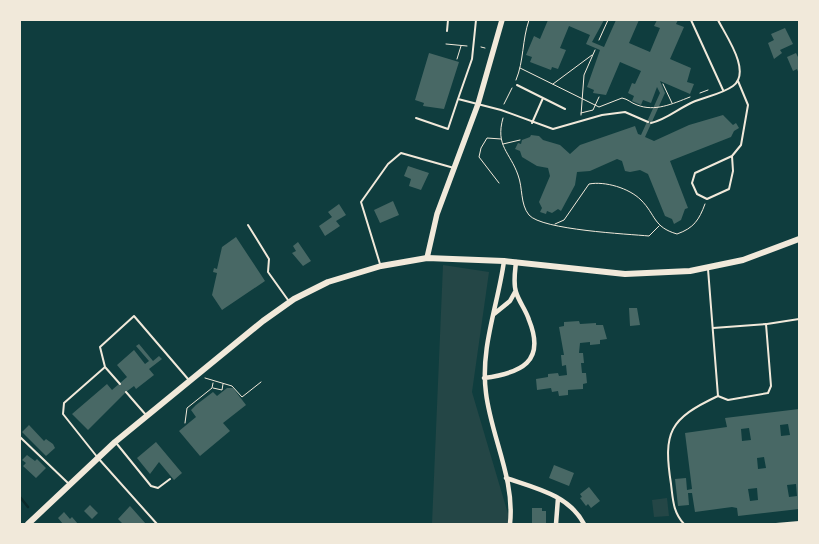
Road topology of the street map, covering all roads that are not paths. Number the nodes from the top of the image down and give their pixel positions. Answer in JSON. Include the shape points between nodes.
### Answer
{"nodes":[{"id":1,"x":448,"y":20,"type":"edge"},
{"id":2,"x":476,"y":20,"type":"edge"},
{"id":3,"x":502,"y":20,"type":"edge"},
{"id":4,"x":690,"y":20,"type":"edge"},
{"id":5,"x":718,"y":20,"type":"edge"},
{"id":6,"x":447,"y":31,"type":"dead end"},
{"id":7,"x":738,"y":81,"type":"junction"},
{"id":8,"x":517,"y":85,"type":"dead end"},
{"id":9,"x":723,"y":90,"type":"junction"},
{"id":10,"x":543,"y":98,"type":"junction"},
{"id":11,"x":458,"y":99,"type":"junction"},
{"id":12,"x":478,"y":104,"type":"junction"},
{"id":13,"x":565,"y":108,"type":"dead end"},
{"id":14,"x":416,"y":118,"type":"dead end"},
{"id":15,"x":648,"y":122,"type":"dead end"},
{"id":16,"x":532,"y":123,"type":"junction"},
{"id":17,"x":651,"y":123,"type":"dead end"},
{"id":18,"x":732,"y":156,"type":"junction"},
{"id":19,"x":454,"y":168,"type":"junction"},
{"id":20,"x":248,"y":225,"type":"dead end"},
{"id":21,"x":799,"y":239,"type":"edge"},
{"id":22,"x":427,"y":258,"type":"junction"},
{"id":23,"x":504,"y":261,"type":"junction"},
{"id":24,"x":516,"y":262,"type":"junction"},
{"id":25,"x":381,"y":266,"type":"junction"},
{"id":26,"x":708,"y":268,"type":"junction"},
{"id":27,"x":515,"y":290,"type":"junction"},
{"id":28,"x":290,"y":302,"type":"junction"},
{"id":29,"x":494,"y":314,"type":"junction"},
{"id":30,"x":799,"y":320,"type":"edge"},
{"id":31,"x":766,"y":324,"type":"junction"},
{"id":32,"x":713,"y":328,"type":"junction"},
{"id":33,"x":105,"y":367,"type":"junction"},
{"id":34,"x":484,"y":378,"type":"junction"},
{"id":35,"x":190,"y":381,"type":"junction"},
{"id":36,"x":120,"y":384,"type":"dead end"},
{"id":37,"x":126,"y":392,"type":"dead end"},
{"id":38,"x":718,"y":396,"type":"junction"},
{"id":39,"x":147,"y":417,"type":"junction"},
{"id":40,"x":20,"y":437,"type":"edge"},
{"id":41,"x":115,"y":442,"type":"junction"},
{"id":42,"x":98,"y":458,"type":"junction"},
{"id":43,"x":506,"y":478,"type":"junction"},
{"id":44,"x":170,"y":479,"type":"dead end"},
{"id":45,"x":70,"y":484,"type":"junction"},
{"id":46,"x":558,"y":498,"type":"junction"},
{"id":47,"x":799,"y":522,"type":"edge"},
{"id":48,"x":28,"y":524,"type":"edge"},
{"id":49,"x":157,"y":524,"type":"edge"},
{"id":50,"x":510,"y":524,"type":"edge"},
{"id":51,"x":556,"y":524,"type":"edge"},
{"id":52,"x":584,"y":524,"type":"edge"},
{"id":53,"x":684,"y":524,"type":"edge"},
{"id":54,"x":776,"y":524,"type":"edge"}],
"edges":[{"from":1,"to":6,"type":"lane"},
{"from":2,"to":11,"type":"lane","via":[[472,59]]},
{"from":3,"to":12,"type":"street"},
{"from":4,"to":9,"type":"lane"},
{"from":5,"to":7,"type":"lane","via":[[741,67]]},
{"from":7,"to":9,"type":"lane"},
{"from":7,"to":18,"type":"lane","via":[[748,105],[748,114],[741,145]]},
{"from":8,"to":10,"type":"lane"},
{"from":9,"to":17,"type":"lane"},
{"from":10,"to":13,"type":"lane"},
{"from":10,"to":16,"type":"lane"},
{"from":11,"to":12,"type":"lane"},
{"from":11,"to":14,"type":"lane","via":[[448,129]]},
{"from":12,"to":16,"type":"lane"},
{"from":12,"to":19,"type":"street"},
{"from":15,"to":16,"type":"lane","via":[[625,112],[553,129]]},
{"from":18,"to":18,"type":"lane","via":[[695,173],[692,183],[697,194],[707,199],[729,189]]},
{"from":19,"to":22,"type":"street","via":[[436,214]]},
{"from":19,"to":25,"type":"lane","via":[[401,153],[388,164],[361,202]]},
{"from":20,"to":28,"type":"lane","via":[[269,258],[268,272]]},
{"from":21,"to":26,"type":"main road","via":[[763,254]]},
{"from":22,"to":23,"type":"main road"},
{"from":22,"to":25,"type":"main road"},
{"from":23,"to":24,"type":"main road"},
{"from":23,"to":29,"type":"street"},
{"from":24,"to":26,"type":"main road","via":[[625,274]]},
{"from":24,"to":27,"type":"street"},
{"from":25,"to":28,"type":"main road","via":[[328,282]]},
{"from":26,"to":32,"type":"lane"},
{"from":27,"to":29,"type":"street","via":[[510,301]]},
{"from":27,"to":34,"type":"street","via":[[534,335],[533,353],[519,370],[510,375]]},
{"from":28,"to":35,"type":"main road"},
{"from":29,"to":34,"type":"street","via":[[485,354]]},
{"from":30,"to":31,"type":"lane"},
{"from":31,"to":32,"type":"lane"},
{"from":31,"to":38,"type":"lane","via":[[770,391],[728,400]]},
{"from":32,"to":38,"type":"lane"},
{"from":33,"to":35,"type":"lane","via":[[100,347],[134,316]]},
{"from":33,"to":36,"type":"lane"},
{"from":33,"to":42,"type":"lane","via":[[64,403],[63,414]]},
{"from":34,"to":43,"type":"street"},
{"from":35,"to":39,"type":"main road"},
{"from":37,"to":39,"type":"lane"},
{"from":38,"to":53,"type":"lane","via":[[697,406],[675,425],[667,445],[675,515]]},
{"from":39,"to":41,"type":"main road"},
{"from":40,"to":45,"type":"lane"},
{"from":41,"to":42,"type":"main road"},
{"from":41,"to":44,"type":"lane","via":[[151,486],[158,488]]},
{"from":42,"to":45,"type":"main road"},
{"from":42,"to":49,"type":"lane"},
{"from":43,"to":46,"type":"street"},
{"from":43,"to":50,"type":"street"},
{"from":45,"to":48,"type":"main road"},
{"from":46,"to":51,"type":"street"},
{"from":46,"to":52,"type":"street","via":[[573,508]]},
{"from":47,"to":54,"type":"lane"}]}
